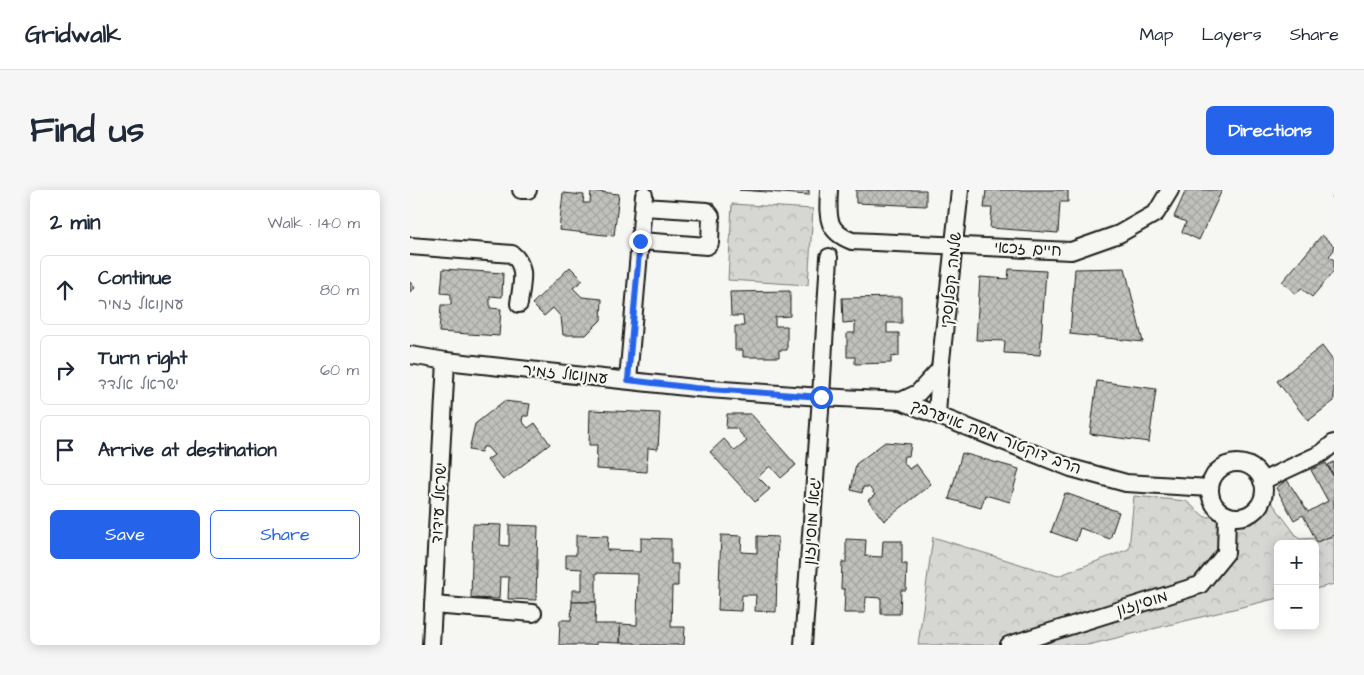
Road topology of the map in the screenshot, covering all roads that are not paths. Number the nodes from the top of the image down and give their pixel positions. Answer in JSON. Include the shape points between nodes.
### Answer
{"nodes":[{"id":1,"x":521,"y":190,"type":"edge"},
{"id":2,"x":528,"y":190,"type":"edge"},
{"id":3,"x":829,"y":190,"type":"edge"},
{"id":4,"x":960,"y":190,"type":"edge"},
{"id":5,"x":1170,"y":190,"type":"edge"},
{"id":6,"x":640,"y":241,"type":"junction"},
{"id":7,"x":955,"y":245,"type":"junction"},
{"id":8,"x":410,"y":246,"type":"edge"},
{"id":9,"x":829,"y":257,"type":"dead end"},
{"id":10,"x":519,"y":304,"type":"dead end"},
{"id":11,"x":410,"y":355,"type":"edge"},
{"id":12,"x":446,"y":361,"type":"junction"},
{"id":13,"x":940,"y":369,"type":"junction"},
{"id":14,"x":628,"y":380,"type":"junction"},
{"id":15,"x":821,"y":397,"type":"junction"},
{"id":16,"x":901,"y":401,"type":"junction"},
{"id":17,"x":937,"y":414,"type":"junction"},
{"id":18,"x":1334,"y":443,"type":"edge"},
{"id":19,"x":1262,"y":481,"type":"junction"},
{"id":20,"x":1210,"y":488,"type":"junction"},
{"id":21,"x":1227,"y":515,"type":"junction"},
{"id":22,"x":433,"y":605,"type":"junction"},
{"id":23,"x":533,"y":613,"type":"dead end"},
{"id":24,"x":431,"y":645,"type":"edge"},
{"id":25,"x":804,"y":645,"type":"edge"},
{"id":26,"x":1009,"y":645,"type":"edge"}],
"edges":[{"from":1,"to":2,"type":"street"},
{"from":3,"to":7,"type":"street","name":"חיים זכאי","via":[[828,215],[840,236],[852,241]]},
{"from":4,"to":7,"type":"street","name":"שלמה קפלנסקי"},
{"from":5,"to":7,"type":"street","name":"חיים זכאי","via":[[1156,213],[1119,234],[1071,251]]},
{"from":6,"to":6,"type":"street","via":[[644,201],[708,212],[711,216],[710,243],[707,246]]},
{"from":6,"to":14,"type":"street"},
{"from":7,"to":13,"type":"street","name":"שלמה קפלנסקי"},
{"from":8,"to":10,"type":"street","via":[[512,254],[522,267]]},
{"from":9,"to":15,"type":"street","name":"יגאל מוסינזון"},
{"from":11,"to":12,"type":"street","name":"עמנואל זמיר"},
{"from":12,"to":14,"type":"street","name":"עמנואל זמיר"},
{"from":12,"to":22,"type":"street","name":"ישראל עידוד"},
{"from":13,"to":16,"type":"street","via":[[918,393]]},
{"from":13,"to":17,"type":"street","name":"שלמה קפלנסקי"},
{"from":14,"to":15,"type":"street","name":"עמנואל זמיר"},
{"from":15,"to":16,"type":"street","name":"עמנואל זמיר"},
{"from":15,"to":25,"type":"street","name":"יגאל מוסינזון"},
{"from":16,"to":17,"type":"street","name":"הרב דוקטור משה אויערבך"},
{"from":17,"to":20,"type":"street","name":"הרב דוקטור משה אויערבך","via":[[1071,468],[1126,482]]},
{"from":18,"to":19,"type":"street","via":[[1322,453]]},
{"from":19,"to":20,"type":"street","via":[[1251,467],[1233,464],[1217,472]]},
{"from":19,"to":21,"type":"street","via":[[1263,499],[1259,507],[1244,516]]},
{"from":20,"to":21,"type":"street","via":[[1214,504]]},
{"from":21,"to":26,"type":"street","name":"מוסינזון","via":[[1226,553],[1200,585]]},
{"from":22,"to":23,"type":"street"},
{"from":22,"to":24,"type":"street","name":"ישראל עידוד"}]}
